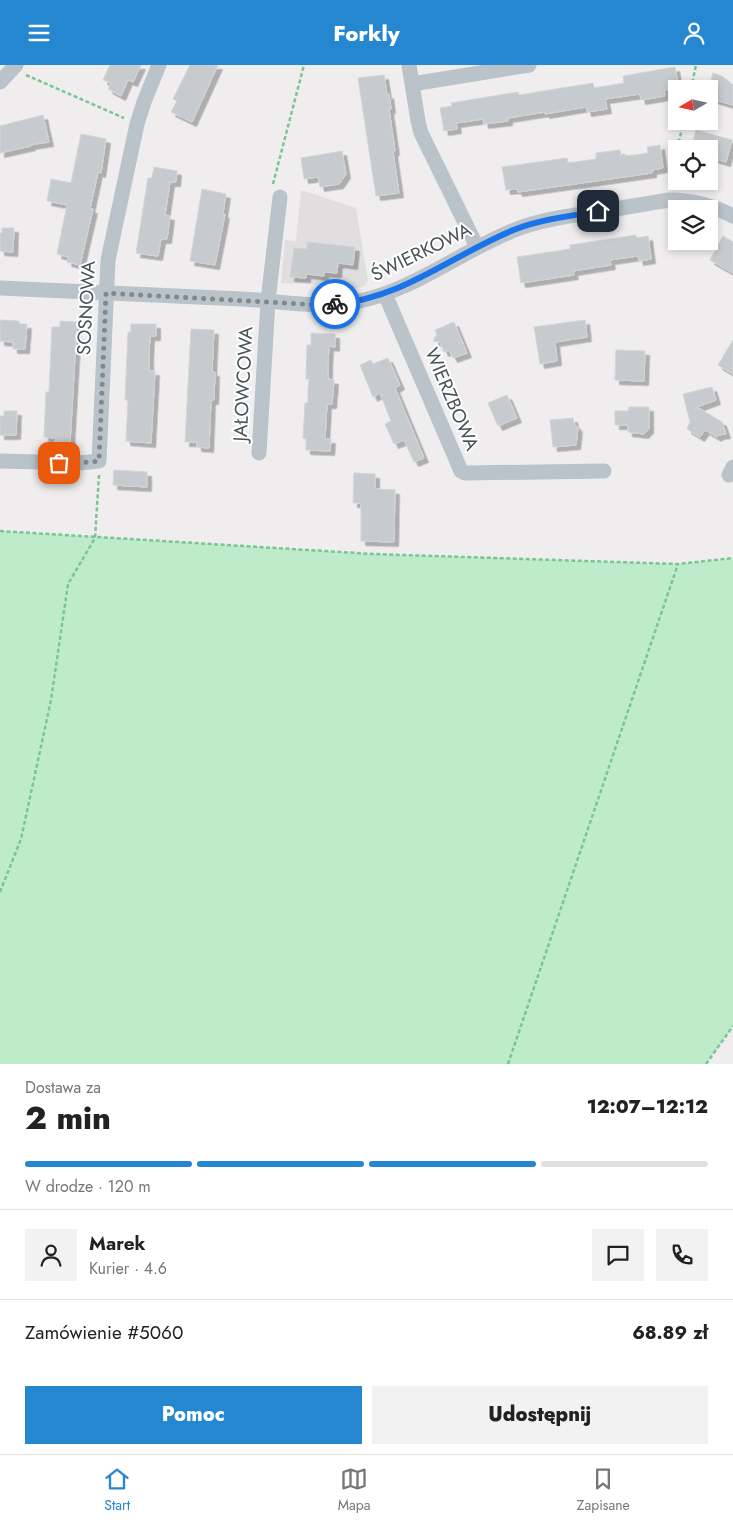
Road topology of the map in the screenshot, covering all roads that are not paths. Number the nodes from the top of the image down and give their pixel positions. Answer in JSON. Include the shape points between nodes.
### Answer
{"nodes":[{"id":1,"x":159,"y":65,"type":"edge"},
{"id":2,"x":409,"y":65,"type":"edge"},
{"id":3,"x":529,"y":65,"type":"edge"},
{"id":4,"x":412,"y":84,"type":"junction"},
{"id":5,"x":276,"y":192,"type":"road end"},
{"id":6,"x":733,"y":216,"type":"edge"},
{"id":7,"x":477,"y":247,"type":"junction"},
{"id":8,"x":0,"y":288,"type":"edge"},
{"id":9,"x":106,"y":293,"type":"junction"},
{"id":10,"x":385,"y":294,"type":"junction"},
{"id":11,"x":268,"y":301,"type":"junction"},
{"id":12,"x":259,"y":453,"type":"dead end"},
{"id":13,"x":0,"y":461,"type":"edge"},
{"id":14,"x":604,"y":471,"type":"dead end"}],
"edges":[{"from":1,"to":9,"type":"street","name":"SOSNOWA","via":[[137,124],[108,260]]},
{"from":2,"to":4,"type":"street"},
{"from":3,"to":4,"type":"street"},
{"from":4,"to":7,"type":"street","via":[[421,133]]},
{"from":5,"to":11,"type":"street","name":"JAŁOWCOWA"},
{"from":6,"to":7,"type":"street","name":"ŚWIERKOWA","via":[[702,205],[669,201],[547,220],[516,229]]},
{"from":7,"to":10,"type":"street","name":"ŚWIERKOWA"},
{"from":8,"to":9,"type":"street","name":"ŚWIERKOWA"},
{"from":9,"to":11,"type":"street","name":"ŚWIERKOWA"},
{"from":9,"to":13,"type":"street","name":"SOSNOWA","via":[[99,461]]},
{"from":10,"to":11,"type":"street","name":"ŚWIERKOWA","via":[[353,303],[320,305]]},
{"from":10,"to":14,"type":"street","name":"WIERZBOWA","via":[[462,471]]},
{"from":11,"to":12,"type":"street","name":"JAŁOWCOWA"}]}
